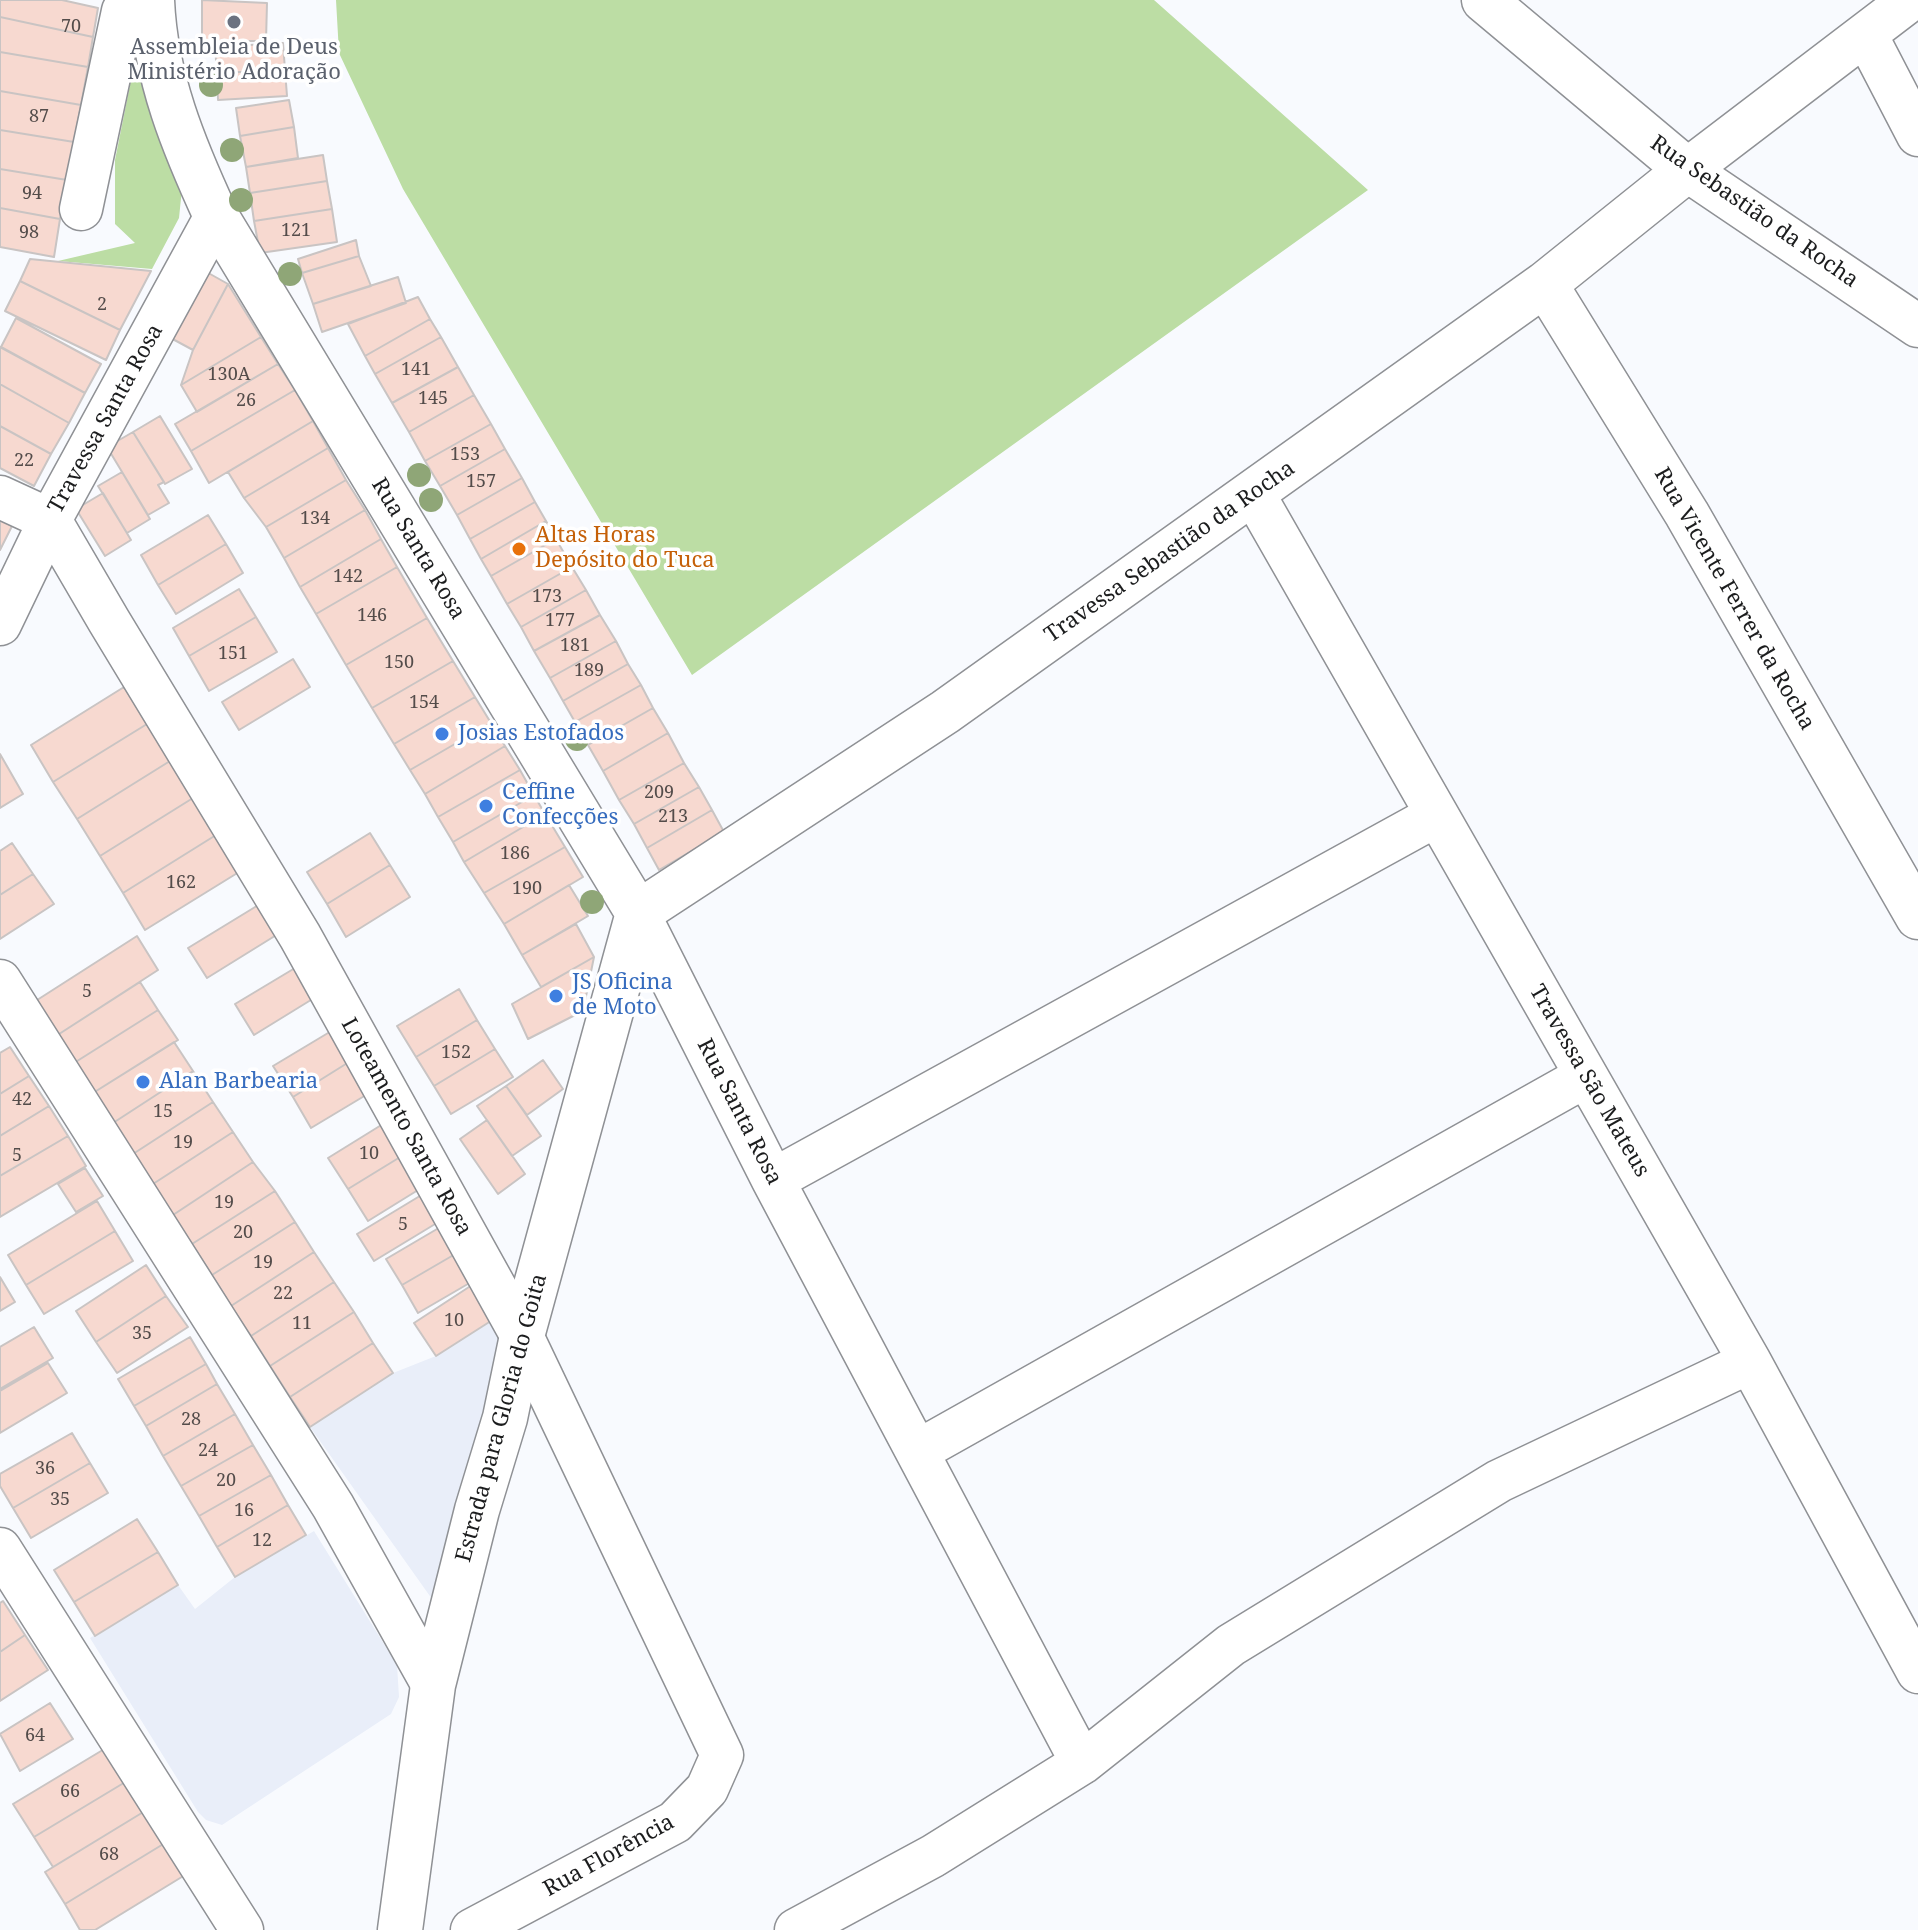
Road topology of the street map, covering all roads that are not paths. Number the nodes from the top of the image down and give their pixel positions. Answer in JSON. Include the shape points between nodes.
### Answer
{"nodes":[{"id":1,"x":131,"y":0,"type":"edge"},
{"id":2,"x":152,"y":0,"type":"edge"},
{"id":3,"x":1484,"y":0,"type":"edge"},
{"id":4,"x":1910,"y":0,"type":"edge"},
{"id":5,"x":1866,"y":35,"type":"junction"},
{"id":6,"x":1918,"y":135,"type":"edge"},
{"id":7,"x":1687,"y":170,"type":"junction"},
{"id":8,"x":81,"y":209,"type":"dead end"},
{"id":9,"x":216,"y":216,"type":"junction"},
{"id":10,"x":1545,"y":284,"type":"junction"},
{"id":11,"x":1918,"y":326,"type":"edge"},
{"id":12,"x":1253,"y":493,"type":"junction"},
{"id":13,"x":0,"y":497,"type":"edge"},
{"id":14,"x":50,"y":520,"type":"junction"},
{"id":15,"x":0,"y":624,"type":"edge"},
{"id":16,"x":1437,"y":815,"type":"junction"},
{"id":17,"x":638,"y":913,"type":"junction"},
{"id":18,"x":1917,"y":913,"type":"edge"},
{"id":19,"x":0,"y":981,"type":"edge"},
{"id":20,"x":1586,"y":1076,"type":"junction"},
{"id":21,"x":773,"y":1180,"type":"junction"},
{"id":22,"x":522,"y":1336,"type":"junction"},
{"id":23,"x":1750,"y":1362,"type":"junction"},
{"id":24,"x":918,"y":1451,"type":"junction"},
{"id":25,"x":0,"y":1549,"type":"edge"},
{"id":26,"x":1918,"y":1672,"type":"edge"},
{"id":27,"x":433,"y":1685,"type":"junction"},
{"id":28,"x":722,"y":1755,"type":"joint"},
{"id":29,"x":1082,"y":1763,"type":"junction"},
{"id":30,"x":242,"y":1930,"type":"edge"},
{"id":31,"x":400,"y":1930,"type":"edge"},
{"id":32,"x":472,"y":1930,"type":"edge"},
{"id":33,"x":796,"y":1930,"type":"edge"}],
"edges":[{"from":1,"to":8,"type":"street","via":[[123,11]]},
{"from":2,"to":9,"type":"street","name":"Rua Santa Rosa","via":[[165,86],[186,152]]},
{"from":3,"to":7,"type":"street","name":"Rua Sebastião da Rocha"},
{"from":4,"to":5,"type":"street"},
{"from":5,"to":6,"type":"street"},
{"from":5,"to":7,"type":"street"},
{"from":7,"to":10,"type":"street","name":"Travessa Sebastião da Rocha"},
{"from":7,"to":11,"type":"street","name":"Rua Sebastião da Rocha"},
{"from":9,"to":14,"type":"street","name":"Travessa Santa Rosa"},
{"from":9,"to":17,"type":"street","name":"Rua Santa Rosa"},
{"from":10,"to":12,"type":"street","name":"Travessa Sebastião da Rocha"},
{"from":10,"to":18,"type":"street","name":"Rua Vicente Ferrer da Rocha","via":[[1687,514]]},
{"from":12,"to":16,"type":"street","name":"Travessa São Mateus"},
{"from":12,"to":17,"type":"street","name":"Travessa Sebastião da Rocha","via":[[945,712]]},
{"from":13,"to":14,"type":"street"},
{"from":14,"to":15,"type":"street","name":"Travessa Santa Rosa"},
{"from":14,"to":22,"type":"street","name":"Loteamento Santa Rosa","via":[[300,936]]},
{"from":16,"to":20,"type":"street","name":"Travessa São Mateus"},
{"from":16,"to":21,"type":"street"},
{"from":17,"to":21,"type":"street","name":"Rua Santa Rosa"},
{"from":17,"to":22,"type":"street","name":"Estrada para Gloria do Goita"},
{"from":19,"to":27,"type":"street","via":[[333,1506]]},
{"from":20,"to":23,"type":"street","name":"Travessa São Mateus"},
{"from":20,"to":24,"type":"street"},
{"from":21,"to":24,"type":"street","name":"Rua Santa Rosa"},
{"from":22,"to":27,"type":"street","name":"Estrada para Gloria do Goita"},
{"from":22,"to":28,"type":"street","name":"Loteamento Santa Rosa"},
{"from":23,"to":26,"type":"street","name":"Travessa São Mateus"},
{"from":23,"to":29,"type":"street","via":[[1499,1481],[1231,1645]]},
{"from":24,"to":29,"type":"street","name":"Rua Santa Rosa"},
{"from":25,"to":30,"type":"street"},
{"from":27,"to":31,"type":"street","name":"Estrada para Gloria do Goita"},
{"from":28,"to":32,"type":"street","name":"Rua Florência","via":[[707,1789],[675,1822]]},
{"from":29,"to":33,"type":"street","via":[[933,1856]]}]}
